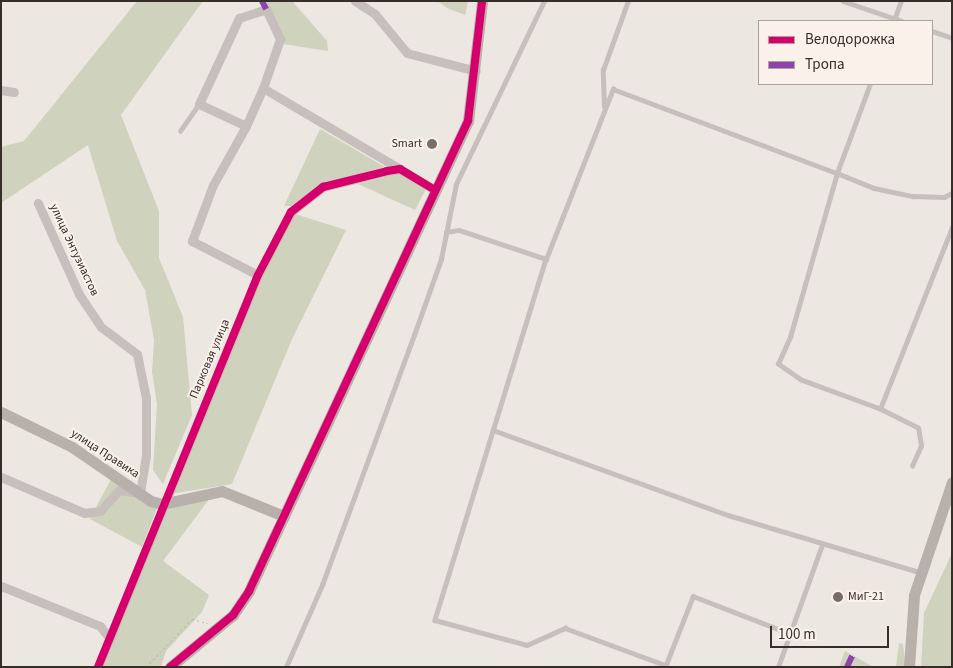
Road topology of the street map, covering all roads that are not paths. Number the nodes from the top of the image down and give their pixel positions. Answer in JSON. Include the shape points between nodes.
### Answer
{"nodes":[{"id":1,"x":355,"y":1,"type":"edge"},
{"id":2,"x":482,"y":1,"type":"edge"},
{"id":3,"x":544,"y":1,"type":"edge"},
{"id":4,"x":628,"y":1,"type":"edge"},
{"id":5,"x":843,"y":1,"type":"edge"},
{"id":6,"x":901,"y":1,"type":"edge"},
{"id":7,"x":894,"y":20,"type":"edge"},
{"id":8,"x":933,"y":32,"type":"edge"},
{"id":9,"x":952,"y":38,"type":"edge"},
{"id":10,"x":476,"y":71,"type":"junction"},
{"id":11,"x":870,"y":85,"type":"edge"},
{"id":12,"x":263,"y":88,"type":"junction"},
{"id":13,"x":1,"y":90,"type":"edge"},
{"id":14,"x":14,"y":92,"type":"dead end"},
{"id":15,"x":199,"y":104,"type":"junction"},
{"id":16,"x":604,"y":111,"type":"junction"},
{"id":17,"x":246,"y":126,"type":"junction"},
{"id":18,"x":180,"y":131,"type":"dead end"},
{"id":19,"x":400,"y":169,"type":"junction"},
{"id":20,"x":837,"y":173,"type":"junction"},
{"id":21,"x":435,"y":190,"type":"junction"},
{"id":22,"x":952,"y":193,"type":"edge"},
{"id":23,"x":38,"y":203,"type":"dead end"},
{"id":24,"x":952,"y":227,"type":"edge"},
{"id":25,"x":446,"y":232,"type":"junction"},
{"id":26,"x":546,"y":259,"type":"junction"},
{"id":27,"x":258,"y":275,"type":"junction"},
{"id":28,"x":880,"y":409,"type":"junction"},
{"id":29,"x":1,"y":412,"type":"edge"},
{"id":30,"x":493,"y":430,"type":"junction"},
{"id":31,"x":912,"y":466,"type":"dead end"},
{"id":32,"x":1,"y":477,"type":"edge"},
{"id":33,"x":952,"y":482,"type":"edge"},
{"id":34,"x":140,"y":492,"type":"junction"},
{"id":35,"x":162,"y":504,"type":"junction"},
{"id":36,"x":284,"y":516,"type":"junction"},
{"id":37,"x":822,"y":545,"type":"junction"},
{"id":38,"x":919,"y":572,"type":"junction"},
{"id":39,"x":1,"y":586,"type":"edge"},
{"id":40,"x":118,"y":612,"type":"junction"},
{"id":41,"x":100,"y":626,"type":"junction"},
{"id":42,"x":791,"y":634,"type":"junction"},
{"id":43,"x":110,"y":638,"type":"junction"},
{"id":44,"x":665,"y":666,"type":"edge"},
{"id":45,"x":98,"y":667,"type":"edge"},
{"id":46,"x":170,"y":667,"type":"edge"},
{"id":47,"x":286,"y":667,"type":"edge"},
{"id":48,"x":778,"y":667,"type":"edge"},
{"id":49,"x":909,"y":667,"type":"edge"}],
"edges":[{"from":1,"to":10,"type":"street","via":[[375,14],[407,53]]},
{"from":2,"to":10,"type":"street"},
{"from":3,"to":25,"type":"lane","via":[[456,184]]},
{"from":4,"to":16,"type":"lane","via":[[603,70]]},
{"from":5,"to":7,"type":"lane"},
{"from":6,"to":7,"type":"lane"},
{"from":8,"to":9,"type":"lane"},
{"from":10,"to":21,"type":"street","via":[[468,121]]},
{"from":11,"to":20,"type":"lane"},
{"from":12,"to":15,"type":"street","via":[[280,39],[266,9],[239,18]]},
{"from":12,"to":17,"type":"street"},
{"from":12,"to":19,"type":"street"},
{"from":13,"to":14,"type":"street"},
{"from":15,"to":17,"type":"street"},
{"from":15,"to":18,"type":"lane"},
{"from":16,"to":20,"type":"lane","via":[[613,89]]},
{"from":16,"to":26,"type":"lane"},
{"from":17,"to":27,"type":"street","via":[[213,185],[192,241]]},
{"from":19,"to":21,"type":"street"},
{"from":19,"to":27,"type":"street","name":"Парковая улица","via":[[323,187],[292,212]]},
{"from":20,"to":22,"type":"lane","via":[[874,188],[913,196],[944,197]]},
{"from":20,"to":28,"type":"lane","via":[[778,364],[801,380]]},
{"from":21,"to":36,"type":"street"},
{"from":23,"to":34,"type":"street","name":"улица Энтузиастов","via":[[79,294],[101,327],[137,354],[146,398],[146,454]]},
{"from":24,"to":28,"type":"lane"},
{"from":25,"to":26,"type":"lane","via":[[459,230]]},
{"from":25,"to":47,"type":"lane","via":[[418,325],[322,585]]},
{"from":26,"to":30,"type":"lane"},
{"from":27,"to":35,"type":"street","name":"Парковая улица"},
{"from":28,"to":31,"type":"lane","via":[[918,428],[921,446]]},
{"from":29,"to":34,"type":"street","name":"улица Правика","via":[[72,446]]},
{"from":30,"to":37,"type":"lane"},
{"from":30,"to":44,"type":"lane","via":[[435,620],[527,645],[565,628]]},
{"from":32,"to":34,"type":"street","name":"улица Правика","via":[[84,513],[100,511],[119,490]]},
{"from":33,"to":38,"type":"street"},
{"from":34,"to":35,"type":"street","name":"улица Правика"},
{"from":35,"to":36,"type":"street","via":[[222,491]]},
{"from":35,"to":40,"type":"street","name":"Парковая улица"},
{"from":36,"to":46,"type":"street","via":[[233,615]]},
{"from":37,"to":38,"type":"lane"},
{"from":37,"to":42,"type":"lane"},
{"from":38,"to":49,"type":"street","via":[[910,616]]},
{"from":39,"to":41,"type":"street"},
{"from":40,"to":41,"type":"street"},
{"from":40,"to":43,"type":"street","name":"Парковая улица"},
{"from":41,"to":43,"type":"street"},
{"from":42,"to":44,"type":"lane","via":[[693,596]]},
{"from":42,"to":48,"type":"lane"},
{"from":43,"to":45,"type":"street","name":"Парковая улица"}]}
